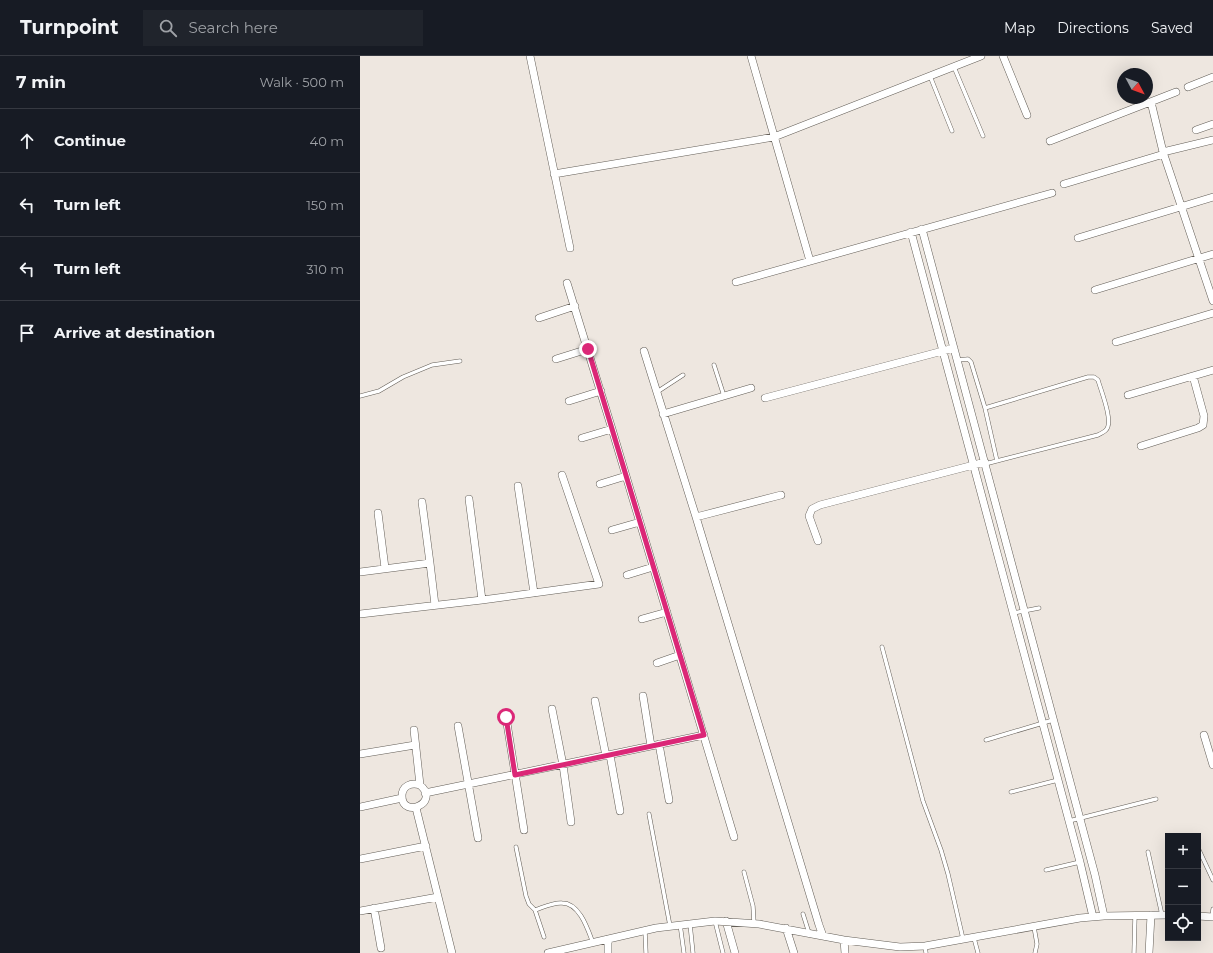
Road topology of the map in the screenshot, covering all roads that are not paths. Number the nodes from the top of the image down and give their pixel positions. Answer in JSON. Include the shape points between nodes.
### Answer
{"nodes":[{"id":1,"x":530,"y":56,"type":"edge"},
{"id":2,"x":750,"y":56,"type":"edge"},
{"id":3,"x":981,"y":56,"type":"edge"},
{"id":4,"x":1003,"y":56,"type":"edge"},
{"id":5,"x":954,"y":67,"type":"junction"},
{"id":6,"x":930,"y":76,"type":"junction"},
{"id":7,"x":1213,"y":77,"type":"edge"},
{"id":8,"x":1188,"y":87,"type":"dead end"},
{"id":9,"x":1176,"y":92,"type":"dead end"},
{"id":10,"x":1153,"y":101,"type":"edge"},
{"id":11,"x":1146,"y":104,"type":"edge"},
{"id":12,"x":1152,"y":104,"type":"edge"},
{"id":13,"x":1026,"y":115,"type":"dead end"},
{"id":14,"x":1213,"y":124,"type":"edge"},
{"id":15,"x":1196,"y":130,"type":"dead end"},
{"id":16,"x":952,"y":131,"type":"dead end"},
{"id":17,"x":983,"y":136,"type":"dead end"},
{"id":18,"x":774,"y":137,"type":"junction"},
{"id":19,"x":1213,"y":140,"type":"edge"},
{"id":20,"x":1050,"y":141,"type":"dead end"},
{"id":21,"x":1164,"y":153,"type":"junction"},
{"id":22,"x":554,"y":174,"type":"junction"},
{"id":23,"x":1064,"y":184,"type":"dead end"},
{"id":24,"x":1052,"y":193,"type":"dead end"},
{"id":25,"x":1213,"y":197,"type":"edge"},
{"id":26,"x":1182,"y":206,"type":"junction"},
{"id":27,"x":922,"y":229,"type":"junction"},
{"id":28,"x":911,"y":232,"type":"junction"},
{"id":29,"x":1078,"y":238,"type":"dead end"},
{"id":30,"x":570,"y":248,"type":"dead end"},
{"id":31,"x":1213,"y":254,"type":"edge"},
{"id":32,"x":1199,"y":259,"type":"junction"},
{"id":33,"x":810,"y":260,"type":"junction"},
{"id":34,"x":736,"y":282,"type":"dead end"},
{"id":35,"x":567,"y":283,"type":"dead end"},
{"id":36,"x":1095,"y":290,"type":"dead end"},
{"id":37,"x":1213,"y":301,"type":"edge"},
{"id":38,"x":575,"y":306,"type":"junction"},
{"id":39,"x":1213,"y":313,"type":"edge"},
{"id":40,"x":540,"y":318,"type":"dead end"},
{"id":41,"x":1116,"y":342,"type":"dead end"},
{"id":42,"x":954,"y":348,"type":"junction"},
{"id":43,"x":588,"y":349,"type":"junction"},
{"id":44,"x":644,"y":351,"type":"dead end"},
{"id":45,"x":943,"y":351,"type":"junction"},
{"id":46,"x":556,"y":359,"type":"dead end"},
{"id":47,"x":957,"y":360,"type":"junction"},
{"id":48,"x":460,"y":361,"type":"dead end"},
{"id":49,"x":714,"y":365,"type":"dead end"},
{"id":50,"x":1213,"y":370,"type":"edge"},
{"id":51,"x":682,"y":375,"type":"dead end"},
{"id":52,"x":1193,"y":376,"type":"junction"},
{"id":53,"x":751,"y":388,"type":"dead end"},
{"id":54,"x":601,"y":391,"type":"junction"},
{"id":55,"x":657,"y":392,"type":"junction"},
{"id":56,"x":1128,"y":395,"type":"dead end"},
{"id":57,"x":360,"y":396,"type":"edge"},
{"id":58,"x":724,"y":396,"type":"junction"},
{"id":59,"x":765,"y":398,"type":"dead end"},
{"id":60,"x":569,"y":401,"type":"dead end"},
{"id":61,"x":984,"y":408,"type":"junction"},
{"id":62,"x":663,"y":414,"type":"junction"},
{"id":63,"x":612,"y":429,"type":"junction"},
{"id":64,"x":582,"y":438,"type":"dead end"},
{"id":65,"x":1141,"y":446,"type":"dead end"},
{"id":66,"x":997,"y":461,"type":"junction"},
{"id":67,"x":985,"y":463,"type":"junction"},
{"id":68,"x":973,"y":465,"type":"junction"},
{"id":69,"x":562,"y":475,"type":"dead end"},
{"id":70,"x":626,"y":476,"type":"junction"},
{"id":71,"x":600,"y":484,"type":"dead end"},
{"id":72,"x":518,"y":486,"type":"dead end"},
{"id":73,"x":781,"y":495,"type":"dead end"},
{"id":74,"x":469,"y":499,"type":"dead end"},
{"id":75,"x":422,"y":502,"type":"dead end"},
{"id":76,"x":378,"y":513,"type":"dead end"},
{"id":77,"x":696,"y":517,"type":"junction"},
{"id":78,"x":640,"y":522,"type":"junction"},
{"id":79,"x":612,"y":530,"type":"dead end"},
{"id":80,"x":818,"y":541,"type":"dead end"},
{"id":81,"x":1009,"y":555,"type":"junction"},
{"id":82,"x":998,"y":558,"type":"junction"},
{"id":83,"x":430,"y":562,"type":"junction"},
{"id":84,"x":653,"y":567,"type":"junction"},
{"id":85,"x":385,"y":568,"type":"junction"},
{"id":86,"x":360,"y":572,"type":"edge"},
{"id":87,"x":627,"y":575,"type":"dead end"},
{"id":88,"x":534,"y":593,"type":"junction"},
{"id":89,"x":482,"y":600,"type":"junction"},
{"id":90,"x":435,"y":605,"type":"junction"},
{"id":91,"x":1039,"y":608,"type":"dead end"},
{"id":92,"x":1024,"y":611,"type":"junction"},
{"id":93,"x":667,"y":612,"type":"junction"},
{"id":94,"x":1013,"y":613,"type":"junction"},
{"id":95,"x":360,"y":614,"type":"edge"},
{"id":96,"x":642,"y":619,"type":"dead end"},
{"id":97,"x":1033,"y":642,"type":"junction"},
{"id":98,"x":1022,"y":645,"type":"junction"},
{"id":99,"x":882,"y":647,"type":"dead end"},
{"id":100,"x":680,"y":655,"type":"junction"},
{"id":101,"x":657,"y":663,"type":"dead end"},
{"id":102,"x":643,"y":696,"type":"dead end"},
{"id":103,"x":595,"y":701,"type":"dead end"},
{"id":104,"x":552,"y":709,"type":"dead end"},
{"id":105,"x":506,"y":717,"type":"dead end"},
{"id":106,"x":1053,"y":720,"type":"junction"},
{"id":107,"x":1043,"y":723,"type":"junction"},
{"id":108,"x":458,"y":726,"type":"dead end"},
{"id":109,"x":414,"y":730,"type":"dead end"},
{"id":110,"x":704,"y":735,"type":"junction"},
{"id":111,"x":1204,"y":735,"type":"dead end"},
{"id":112,"x":986,"y":740,"type":"dead end"},
{"id":113,"x":415,"y":745,"type":"junction"},
{"id":114,"x":655,"y":745,"type":"junction"},
{"id":115,"x":360,"y":754,"type":"edge"},
{"id":116,"x":608,"y":755,"type":"junction"},
{"id":117,"x":563,"y":765,"type":"junction"},
{"id":118,"x":1213,"y":765,"type":"edge"},
{"id":119,"x":515,"y":775,"type":"junction"},
{"id":120,"x":1058,"y":780,"type":"junction"},
{"id":121,"x":468,"y":784,"type":"junction"},
{"id":122,"x":420,"y":785,"type":"junction"},
{"id":123,"x":1011,"y":792,"type":"dead end"},
{"id":124,"x":426,"y":793,"type":"junction"},
{"id":125,"x":402,"y":798,"type":"junction"},
{"id":126,"x":1156,"y":799,"type":"dead end"},
{"id":127,"x":669,"y":800,"type":"dead end"},
{"id":128,"x":360,"y":806,"type":"edge"},
{"id":129,"x":416,"y":808,"type":"junction"},
{"id":130,"x":620,"y":811,"type":"dead end"},
{"id":131,"x":650,"y":814,"type":"dead end"},
{"id":132,"x":1080,"y":818,"type":"junction"},
{"id":133,"x":1069,"y":821,"type":"junction"},
{"id":134,"x":571,"y":822,"type":"dead end"},
{"id":135,"x":524,"y":830,"type":"dead end"},
{"id":136,"x":734,"y":837,"type":"dead end"},
{"id":137,"x":478,"y":838,"type":"dead end"},
{"id":138,"x":426,"y":846,"type":"junction"},
{"id":139,"x":516,"y":847,"type":"dead end"},
{"id":140,"x":1148,"y":852,"type":"dead end"},
{"id":141,"x":1201,"y":854,"type":"edge"},
{"id":142,"x":360,"y":859,"type":"edge"},
{"id":143,"x":1080,"y":862,"type":"junction"},
{"id":144,"x":1046,"y":870,"type":"dead end"},
{"id":145,"x":744,"y":872,"type":"dead end"},
{"id":146,"x":1096,"y":880,"type":"junction"},
{"id":147,"x":1213,"y":880,"type":"edge"},
{"id":148,"x":1086,"y":884,"type":"junction"},
{"id":149,"x":438,"y":897,"type":"junction"},
{"id":150,"x":374,"y":908,"type":"junction"},
{"id":151,"x":1213,"y":909,"type":"edge"},
{"id":152,"x":535,"y":910,"type":"junction"},
{"id":153,"x":360,"y":911,"type":"edge"},
{"id":154,"x":803,"y":914,"type":"dead end"},
{"id":155,"x":1151,"y":914,"type":"junction"},
{"id":156,"x":1135,"y":915,"type":"junction"},
{"id":157,"x":1165,"y":915,"type":"edge"},
{"id":158,"x":1104,"y":916,"type":"junction"},
{"id":159,"x":1201,"y":916,"type":"edge"},
{"id":160,"x":1093,"y":917,"type":"junction"},
{"id":161,"x":1213,"y":917,"type":"edge"},
{"id":162,"x":715,"y":921,"type":"junction"},
{"id":163,"x":726,"y":921,"type":"junction"},
{"id":164,"x":690,"y":923,"type":"junction"},
{"id":165,"x":754,"y":923,"type":"junction"},
{"id":166,"x":680,"y":924,"type":"junction"},
{"id":167,"x":670,"y":926,"type":"junction"},
{"id":168,"x":1034,"y":927,"type":"junction"},
{"id":169,"x":786,"y":928,"type":"junction"},
{"id":170,"x":645,"y":931,"type":"junction"},
{"id":171,"x":809,"y":933,"type":"junction"},
{"id":172,"x":823,"y":936,"type":"junction"},
{"id":173,"x":544,"y":937,"type":"dead end"},
{"id":174,"x":974,"y":938,"type":"junction"},
{"id":175,"x":608,"y":939,"type":"junction"},
{"id":176,"x":964,"y":939,"type":"junction"},
{"id":177,"x":844,"y":940,"type":"junction"},
{"id":178,"x":593,"y":943,"type":"junction"},
{"id":179,"x":381,"y":948,"type":"dead end"},
{"id":180,"x":925,"y":949,"type":"edge"},
{"id":181,"x":900,"y":950,"type":"edge"},
{"id":182,"x":452,"y":953,"type":"edge"},
{"id":183,"x":548,"y":953,"type":"edge"},
{"id":184,"x":608,"y":953,"type":"edge"},
{"id":185,"x":646,"y":953,"type":"edge"},
{"id":186,"x":684,"y":953,"type":"edge"},
{"id":187,"x":693,"y":953,"type":"edge"},
{"id":188,"x":723,"y":953,"type":"edge"},
{"id":189,"x":735,"y":953,"type":"edge"},
{"id":190,"x":794,"y":953,"type":"edge"},
{"id":191,"x":845,"y":953,"type":"edge"},
{"id":192,"x":978,"y":953,"type":"edge"},
{"id":193,"x":1035,"y":953,"type":"edge"},
{"id":194,"x":1134,"y":953,"type":"edge"},
{"id":195,"x":1150,"y":953,"type":"edge"}],
"edges":[{"from":1,"to":22,"type":"street"},
{"from":2,"to":18,"type":"street"},
{"from":3,"to":5,"type":"street"},
{"from":4,"to":13,"type":"street"},
{"from":5,"to":6,"type":"street"},
{"from":5,"to":17,"type":"lane"},
{"from":6,"to":16,"type":"lane"},
{"from":6,"to":18,"type":"street"},
{"from":7,"to":8,"type":"street"},
{"from":9,"to":10,"type":"street"},
{"from":11,"to":20,"type":"street"},
{"from":12,"to":21,"type":"street"},
{"from":14,"to":15,"type":"street"},
{"from":18,"to":22,"type":"street"},
{"from":18,"to":33,"type":"street"},
{"from":19,"to":21,"type":"street"},
{"from":21,"to":23,"type":"street"},
{"from":21,"to":26,"type":"street"},
{"from":22,"to":30,"type":"street"},
{"from":24,"to":27,"type":"street"},
{"from":25,"to":26,"type":"street"},
{"from":26,"to":29,"type":"street"},
{"from":26,"to":32,"type":"street"},
{"from":27,"to":28,"type":"street"},
{"from":27,"to":42,"type":"street"},
{"from":28,"to":33,"type":"street"},
{"from":28,"to":45,"type":"street"},
{"from":31,"to":32,"type":"street"},
{"from":32,"to":36,"type":"street"},
{"from":32,"to":37,"type":"street"},
{"from":33,"to":34,"type":"street"},
{"from":35,"to":38,"type":"street"},
{"from":38,"to":40,"type":"street"},
{"from":38,"to":43,"type":"street"},
{"from":39,"to":41,"type":"street"},
{"from":42,"to":45,"type":"street"},
{"from":42,"to":47,"type":"street"},
{"from":43,"to":46,"type":"street"},
{"from":43,"to":54,"type":"street"},
{"from":44,"to":55,"type":"street"},
{"from":45,"to":59,"type":"street"},
{"from":45,"to":68,"type":"street"},
{"from":47,"to":61,"type":"lane","via":[[968,359],[971,362]]},
{"from":47,"to":67,"type":"street"},
{"from":48,"to":57,"type":"lane","via":[[432,365],[379,391]]},
{"from":49,"to":58,"type":"lane"},
{"from":50,"to":52,"type":"street"},
{"from":51,"to":55,"type":"lane"},
{"from":52,"to":56,"type":"street"},
{"from":52,"to":65,"type":"street","via":[[1204,425]]},
{"from":53,"to":58,"type":"street"},
{"from":54,"to":60,"type":"street"},
{"from":54,"to":63,"type":"street"},
{"from":55,"to":62,"type":"street"},
{"from":58,"to":62,"type":"street"},
{"from":61,"to":66,"type":"lane"},
{"from":61,"to":66,"type":"lane","via":[[1094,377],[1098,380],[1109,418],[1106,430],[1098,435]]},
{"from":62,"to":77,"type":"street"},
{"from":63,"to":64,"type":"street"},
{"from":63,"to":70,"type":"street"},
{"from":66,"to":67,"type":"lane"},
{"from":67,"to":68,"type":"street"},
{"from":67,"to":81,"type":"street"},
{"from":68,"to":80,"type":"street","via":[[820,505],[812,509],[809,516]]},
{"from":68,"to":82,"type":"street"},
{"from":69,"to":88,"type":"street","via":[[599,584]]},
{"from":70,"to":71,"type":"street"},
{"from":70,"to":78,"type":"street"},
{"from":72,"to":88,"type":"street"},
{"from":73,"to":77,"type":"street"},
{"from":74,"to":89,"type":"street"},
{"from":75,"to":83,"type":"street"},
{"from":76,"to":85,"type":"street"},
{"from":77,"to":172,"type":"street"},
{"from":78,"to":79,"type":"street"},
{"from":78,"to":84,"type":"street"},
{"from":81,"to":82,"type":"street"},
{"from":81,"to":92,"type":"street"},
{"from":82,"to":94,"type":"street"},
{"from":83,"to":85,"type":"street"},
{"from":83,"to":90,"type":"street"},
{"from":84,"to":87,"type":"street"},
{"from":84,"to":93,"type":"street"},
{"from":85,"to":86,"type":"street"},
{"from":88,"to":89,"type":"street"},
{"from":89,"to":90,"type":"street"},
{"from":90,"to":95,"type":"street"},
{"from":91,"to":92,"type":"lane"},
{"from":92,"to":94,"type":"lane"},
{"from":92,"to":97,"type":"street"},
{"from":93,"to":96,"type":"street"},
{"from":93,"to":100,"type":"street"},
{"from":94,"to":98,"type":"street"},
{"from":97,"to":98,"type":"street"},
{"from":97,"to":106,"type":"street"},
{"from":98,"to":107,"type":"street"},
{"from":99,"to":176,"type":"lane","via":[[923,801],[948,874]]},
{"from":100,"to":101,"type":"street"},
{"from":100,"to":110,"type":"street"},
{"from":102,"to":114,"type":"street"},
{"from":103,"to":116,"type":"street"},
{"from":104,"to":117,"type":"street"},
{"from":105,"to":119,"type":"street"},
{"from":106,"to":107,"type":"lane"},
{"from":106,"to":132,"type":"street"},
{"from":107,"to":112,"type":"lane"},
{"from":107,"to":120,"type":"street"},
{"from":108,"to":121,"type":"street"},
{"from":109,"to":113,"type":"street"},
{"from":110,"to":114,"type":"street"},
{"from":110,"to":136,"type":"street"},
{"from":111,"to":118,"type":"street"},
{"from":113,"to":115,"type":"street"},
{"from":113,"to":122,"type":"street"},
{"from":114,"to":116,"type":"street"},
{"from":114,"to":127,"type":"street"},
{"from":116,"to":117,"type":"street"},
{"from":116,"to":130,"type":"street"},
{"from":117,"to":119,"type":"street"},
{"from":117,"to":134,"type":"street"},
{"from":119,"to":121,"type":"street"},
{"from":119,"to":135,"type":"street"},
{"from":120,"to":123,"type":"lane"},
{"from":120,"to":133,"type":"street"},
{"from":121,"to":124,"type":"street"},
{"from":121,"to":137,"type":"street"},
{"from":122,"to":124,"type":"street"},
{"from":122,"to":125,"type":"street","via":[[408,785],[403,791]]},
{"from":124,"to":129,"type":"street","via":[[425,800]]},
{"from":125,"to":128,"type":"street"},
{"from":125,"to":129,"type":"street","via":[[406,805]]},
{"from":126,"to":132,"type":"lane"},
{"from":129,"to":138,"type":"street"},
{"from":131,"to":167,"type":"lane"},
{"from":132,"to":133,"type":"lane"},
{"from":132,"to":146,"type":"street"},
{"from":133,"to":143,"type":"street"},
{"from":138,"to":142,"type":"street"},
{"from":138,"to":149,"type":"street"},
{"from":139,"to":152,"type":"lane","via":[[526,896]]},
{"from":140,"to":157,"type":"lane"},
{"from":141,"to":147,"type":"lane"},
{"from":143,"to":144,"type":"lane"},
{"from":143,"to":148,"type":"street"},
{"from":145,"to":165,"type":"lane","via":[[753,906]]},
{"from":146,"to":148,"type":"street"},
{"from":146,"to":158,"type":"street"},
{"from":148,"to":160,"type":"street"},
{"from":149,"to":150,"type":"street"},
{"from":149,"to":182,"type":"street"},
{"from":150,"to":153,"type":"street"},
{"from":150,"to":179,"type":"street"},
{"from":151,"to":161,"type":"lane"},
{"from":152,"to":173,"type":"lane"},
{"from":152,"to":178,"type":"lane","via":[[557,903],[569,904],[584,920]]},
{"from":154,"to":171,"type":"lane"},
{"from":155,"to":156,"type":"street"},
{"from":155,"to":157,"type":"street"},
{"from":155,"to":195,"type":"street"},
{"from":156,"to":158,"type":"street"},
{"from":156,"to":194,"type":"lane"},
{"from":158,"to":160,"type":"street"},
{"from":159,"to":161,"type":"street"},
{"from":160,"to":168,"type":"street"},
{"from":162,"to":163,"type":"street"},
{"from":162,"to":164,"type":"street"},
{"from":162,"to":188,"type":"lane"},
{"from":163,"to":165,"type":"street"},
{"from":163,"to":189,"type":"street"},
{"from":164,"to":166,"type":"street"},
{"from":164,"to":187,"type":"lane"},
{"from":165,"to":169,"type":"street"},
{"from":166,"to":167,"type":"street"},
{"from":166,"to":186,"type":"lane"},
{"from":167,"to":170,"type":"street"},
{"from":168,"to":174,"type":"street"},
{"from":168,"to":193,"type":"lane","via":[[1037,944]]},
{"from":169,"to":171,"type":"street"},
{"from":169,"to":190,"type":"street"},
{"from":170,"to":175,"type":"street"},
{"from":170,"to":185,"type":"lane"},
{"from":171,"to":172,"type":"street"},
{"from":172,"to":177,"type":"street"},
{"from":174,"to":176,"type":"street"},
{"from":174,"to":192,"type":"lane"},
{"from":175,"to":178,"type":"street"},
{"from":175,"to":184,"type":"street"},
{"from":176,"to":180,"type":"street"},
{"from":177,"to":181,"type":"street"},
{"from":177,"to":191,"type":"street"},
{"from":178,"to":183,"type":"street"},
{"from":180,"to":181,"type":"street"}]}
